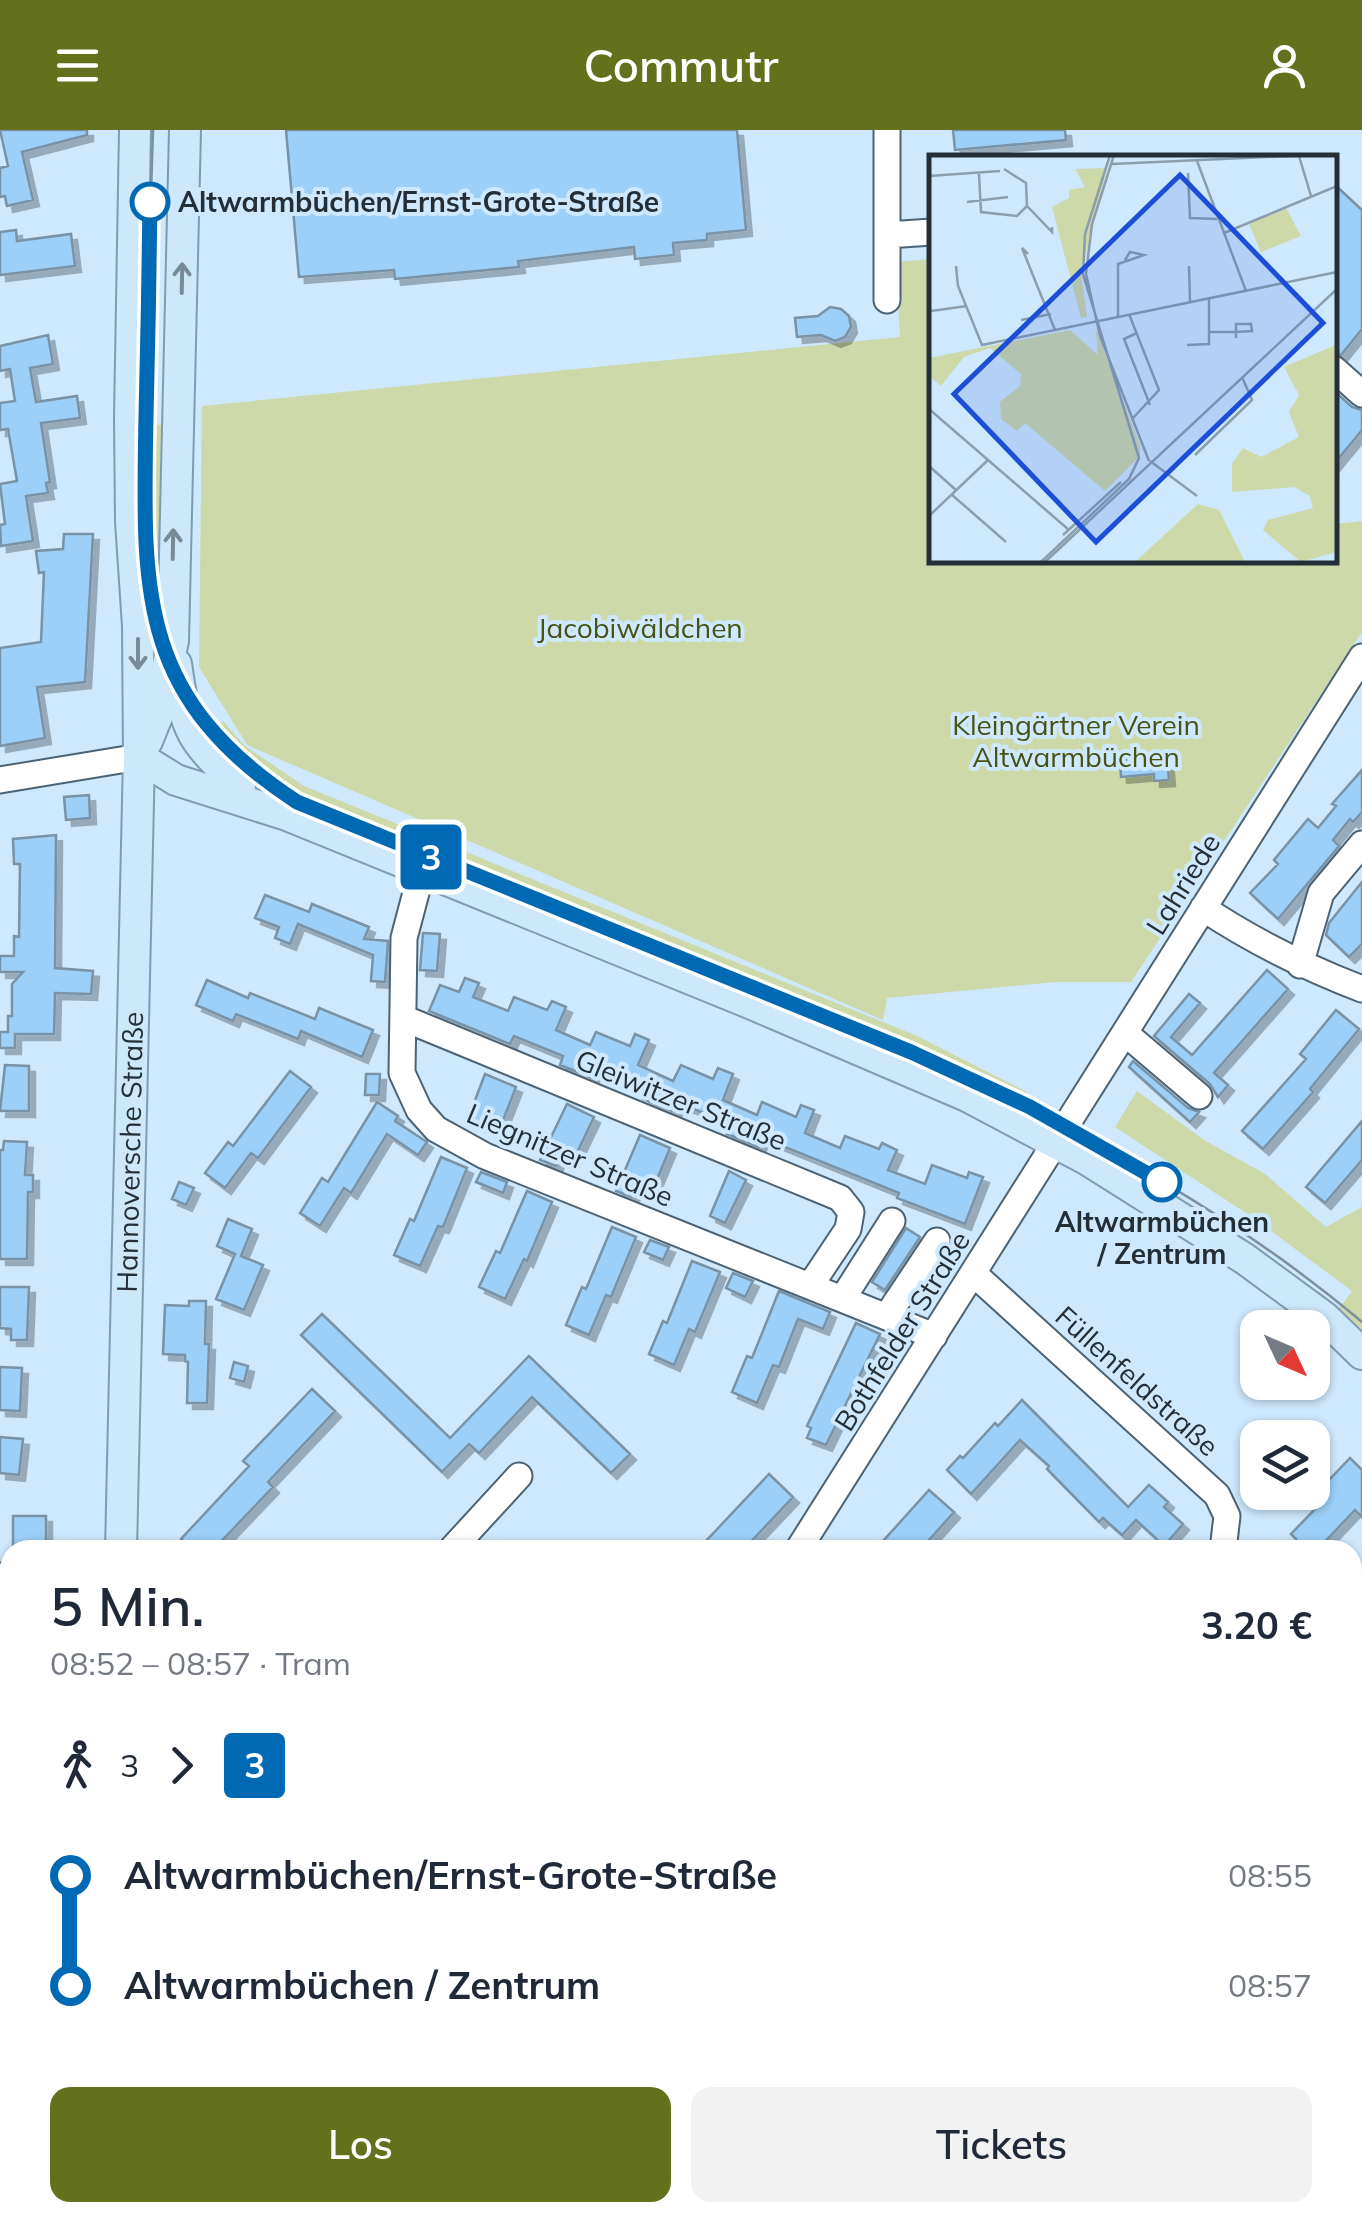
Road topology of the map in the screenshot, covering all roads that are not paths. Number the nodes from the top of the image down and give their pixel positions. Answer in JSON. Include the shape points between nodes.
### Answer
{"nodes":[{"id":1,"x":134,"y":130,"type":"edge"},
{"id":2,"x":184,"y":130,"type":"edge"},
{"id":3,"x":887,"y":130,"type":"edge"},
{"id":4,"x":929,"y":232,"type":"edge"},
{"id":5,"x":887,"y":234,"type":"junction"},
{"id":6,"x":887,"y":300,"type":"dead end"},
{"id":7,"x":1337,"y":372,"type":"edge"},
{"id":8,"x":1362,"y":394,"type":"edge"},
{"id":9,"x":172,"y":641,"type":"junction"},
{"id":10,"x":1362,"y":657,"type":"edge"},
{"id":11,"x":139,"y":757,"type":"junction"},
{"id":12,"x":0,"y":780,"type":"edge"},
{"id":13,"x":240,"y":786,"type":"junction"},
{"id":14,"x":287,"y":816,"type":"junction"},
{"id":15,"x":1362,"y":844,"type":"edge"},
{"id":16,"x":422,"y":870,"type":"junction"},
{"id":17,"x":1203,"y":908,"type":"junction"},
{"id":18,"x":1300,"y":965,"type":"junction"},
{"id":19,"x":1362,"y":989,"type":"edge"},
{"id":20,"x":403,"y":1018,"type":"junction"},
{"id":21,"x":1125,"y":1032,"type":"junction"},
{"id":22,"x":1199,"y":1096,"type":"dead end"},
{"id":23,"x":1055,"y":1143,"type":"junction"},
{"id":24,"x":892,"y":1221,"type":"dead end"},
{"id":25,"x":937,"y":1241,"type":"dead end"},
{"id":26,"x":973,"y":1273,"type":"junction"},
{"id":27,"x":810,"y":1286,"type":"junction"},
{"id":28,"x":844,"y":1298,"type":"junction"},
{"id":29,"x":887,"y":1316,"type":"junction"},
{"id":30,"x":934,"y":1336,"type":"junction"},
{"id":31,"x":1362,"y":1354,"type":"edge"},
{"id":32,"x":519,"y":1476,"type":"dead end"},
{"id":33,"x":122,"y":1540,"type":"edge"},
{"id":34,"x":459,"y":1540,"type":"edge"},
{"id":35,"x":804,"y":1540,"type":"edge"},
{"id":36,"x":1224,"y":1540,"type":"edge"}],
"edges":[{"from":1,"to":11,"type":"main road","name":"Hannoversche Straße","one_way":true,"via":[[130,434]]},
{"from":9,"to":2,"type":"main road","name":"Hannoversche Straße","one_way":true},
{"from":3,"to":5,"type":"street"},
{"from":4,"to":5,"type":"street"},
{"from":5,"to":6,"type":"street"},
{"from":7,"to":8,"type":"street"},
{"from":9,"to":11,"type":"main road","name":"Hannoversche Straße","via":[[158,714]]},
{"from":9,"to":13,"type":"main road","via":[[186,724],[200,748]]},
{"from":10,"to":17,"type":"street","name":"Lahriede"},
{"from":11,"to":12,"type":"street"},
{"from":11,"to":13,"type":"main road","via":[[184,756]]},
{"from":11,"to":14,"type":"main road","via":[[176,780]]},
{"from":11,"to":33,"type":"main road","name":"Hannoversche Straße"},
{"from":13,"to":14,"type":"main road"},
{"from":14,"to":16,"type":"main road"},
{"from":15,"to":18,"type":"street","via":[[1321,893]]},
{"from":16,"to":20,"type":"street","name":"Liegnitzer Straße","via":[[404,938]]},
{"from":16,"to":23,"type":"main road","via":[[911,1070]]},
{"from":17,"to":18,"type":"street"},
{"from":17,"to":21,"type":"street","name":"Lahriede"},
{"from":18,"to":19,"type":"street"},
{"from":20,"to":27,"type":"street","name":"Liegnitzer Straße","via":[[402,1073],[409,1092],[418,1110],[457,1143]]},
{"from":20,"to":27,"type":"street","name":"Gleiwitzer Straße","via":[[840,1198],[851,1212],[848,1229]]},
{"from":21,"to":22,"type":"street"},
{"from":21,"to":23,"type":"street","name":"Lahriede"},
{"from":23,"to":26,"type":"street","name":"Bothfelder Straße"},
{"from":23,"to":31,"type":"main road","via":[[1245,1258]]},
{"from":24,"to":28,"type":"street"},
{"from":25,"to":29,"type":"street"},
{"from":26,"to":30,"type":"street","name":"Bothfelder Straße"},
{"from":26,"to":36,"type":"street","name":"Füllenfeldstraße","via":[[1217,1494],[1227,1516]]},
{"from":27,"to":28,"type":"street","name":"Liegnitzer Straße"},
{"from":28,"to":29,"type":"street","name":"Liegnitzer Straße"},
{"from":29,"to":30,"type":"street","name":"Liegnitzer Straße"},
{"from":30,"to":35,"type":"street","name":"Bothfelder Straße"},
{"from":32,"to":34,"type":"street"}]}
